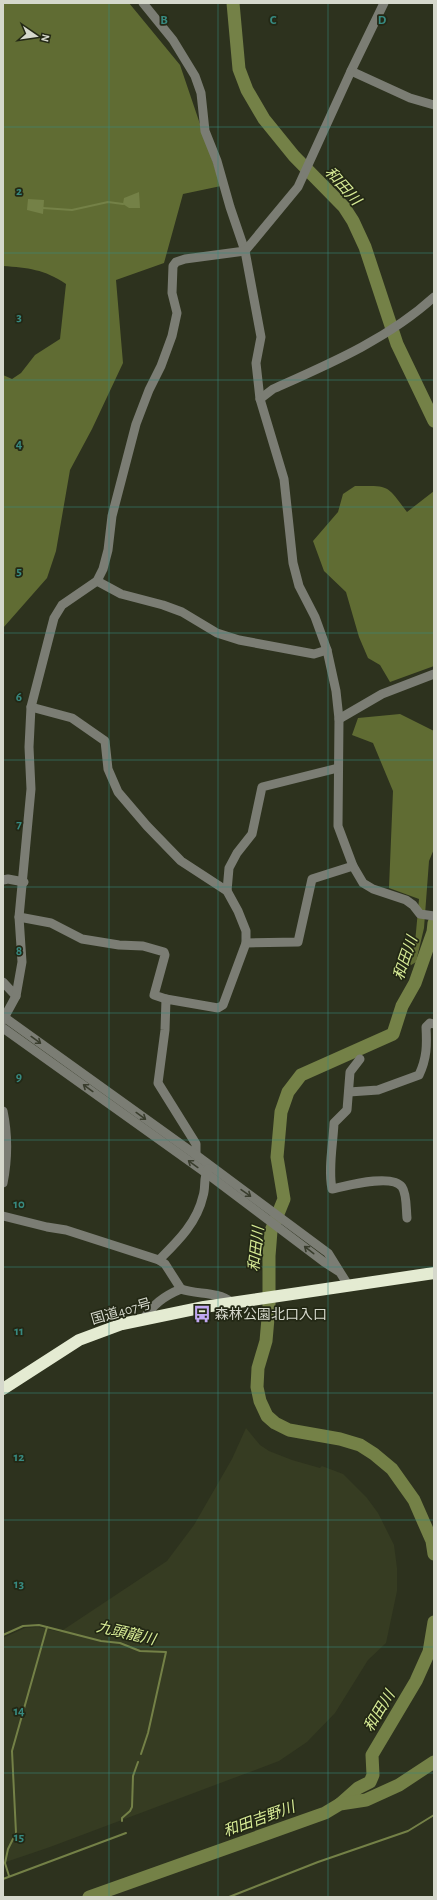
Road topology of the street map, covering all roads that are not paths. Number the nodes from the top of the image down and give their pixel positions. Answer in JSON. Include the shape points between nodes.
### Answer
{"nodes":[{"id":1,"x":143,"y":3,"type":"edge"},
{"id":2,"x":384,"y":3,"type":"edge"},
{"id":3,"x":351,"y":71,"type":"junction"},
{"id":4,"x":434,"y":105,"type":"edge"},
{"id":5,"x":245,"y":251,"type":"junction"},
{"id":6,"x":434,"y":297,"type":"edge"},
{"id":7,"x":260,"y":399,"type":"junction"},
{"id":8,"x":97,"y":581,"type":"junction"},
{"id":9,"x":327,"y":650,"type":"junction"},
{"id":10,"x":434,"y":674,"type":"edge"},
{"id":11,"x":31,"y":707,"type":"junction"},
{"id":12,"x":339,"y":719,"type":"junction"},
{"id":13,"x":338,"y":768,"type":"junction"},
{"id":14,"x":353,"y":866,"type":"junction"},
{"id":15,"x":3,"y":880,"type":"edge"},
{"id":16,"x":24,"y":882,"type":"junction"},
{"id":17,"x":227,"y":891,"type":"junction"},
{"id":18,"x":434,"y":916,"type":"edge"},
{"id":19,"x":19,"y":917,"type":"junction"},
{"id":20,"x":246,"y":943,"type":"junction"},
{"id":21,"x":3,"y":982,"type":"edge"},
{"id":22,"x":16,"y":996,"type":"junction"},
{"id":23,"x":166,"y":999,"type":"junction"},
{"id":24,"x":4,"y":1019,"type":"edge"},
{"id":25,"x":434,"y":1024,"type":"edge"},
{"id":26,"x":3,"y":1028,"type":"edge"},
{"id":27,"x":360,"y":1059,"type":"dead end"},
{"id":28,"x":349,"y":1092,"type":"junction"},
{"id":29,"x":3,"y":1111,"type":"edge"},
{"id":30,"x":196,"y":1155,"type":"junction"},
{"id":31,"x":208,"y":1170,"type":"junction"},
{"id":32,"x":3,"y":1182,"type":"edge"},
{"id":33,"x":3,"y":1216,"type":"edge"},
{"id":34,"x":407,"y":1218,"type":"dead end"},
{"id":35,"x":159,"y":1260,"type":"junction"},
{"id":36,"x":434,"y":1272,"type":"edge"},
{"id":37,"x":348,"y":1285,"type":"junction"},
{"id":38,"x":181,"y":1289,"type":"junction"},
{"id":39,"x":231,"y":1302,"type":"junction"},
{"id":40,"x":144,"y":1319,"type":"junction"},
{"id":41,"x":3,"y":1389,"type":"edge"}],
"edges":[{"from":1,"to":5,"type":"street","via":[[173,40],[195,76],[201,93],[205,131]]},
{"from":2,"to":3,"type":"street"},
{"from":3,"to":4,"type":"street","via":[[410,98]]},
{"from":3,"to":5,"type":"street","via":[[298,187]]},
{"from":5,"to":7,"type":"street","via":[[261,337],[256,363]]},
{"from":5,"to":8,"type":"street","via":[[185,259],[173,266],[172,293],[177,313],[172,336],[136,424],[112,516],[108,550]]},
{"from":6,"to":7,"type":"street","via":[[371,343],[273,389]]},
{"from":7,"to":9,"type":"street","via":[[284,479],[293,564],[299,586],[315,617]]},
{"from":8,"to":9,"type":"street","via":[[121,594],[175,610],[217,633],[239,640],[314,654]]},
{"from":8,"to":11,"type":"street","via":[[62,605],[54,618]]},
{"from":9,"to":12,"type":"street"},
{"from":10,"to":12,"type":"street","via":[[382,694]]},
{"from":11,"to":16,"type":"street","via":[[28,747],[31,789]]},
{"from":11,"to":17,"type":"street","via":[[72,718],[105,741],[108,769],[118,792],[181,861]]},
{"from":12,"to":13,"type":"street"},
{"from":13,"to":14,"type":"street","via":[[338,826]]},
{"from":13,"to":17,"type":"street","via":[[262,787],[252,834],[229,868]]},
{"from":14,"to":18,"type":"street","via":[[366,886],[406,900],[420,914]]},
{"from":14,"to":20,"type":"street","via":[[312,879],[298,942]]},
{"from":15,"to":16,"type":"street"},
{"from":16,"to":19,"type":"street"},
{"from":17,"to":20,"type":"street","via":[[246,931]]},
{"from":19,"to":22,"type":"street","via":[[22,962]]},
{"from":19,"to":23,"type":"street","via":[[51,923],[82,939],[143,946],[164,952],[166,954],[154,995]]},
{"from":20,"to":23,"type":"street","via":[[223,1004],[218,1008]]},
{"from":21,"to":22,"type":"street"},
{"from":22,"to":24,"type":"street"},
{"from":23,"to":30,"type":"street","via":[[158,1083],[196,1144]]},
{"from":24,"to":30,"type":"street","one_way":true},
{"from":25,"to":28,"type":"street","via":[[430,1023],[426,1027],[428,1050],[419,1075],[378,1090]]},
{"from":31,"to":26,"type":"street","one_way":true},
{"from":27,"to":28,"type":"street","via":[[350,1072]]},
{"from":28,"to":34,"type":"street","via":[[347,1110],[334,1123],[329,1174],[332,1189],[370,1180],[398,1183],[403,1188]]},
{"from":29,"to":32,"type":"street","via":[[8,1134]]},
{"from":30,"to":31,"type":"street"},
{"from":31,"to":35,"type":"street","via":[[203,1197],[193,1220],[183,1236]]},
{"from":31,"to":37,"type":"street","via":[[328,1253]]},
{"from":33,"to":35,"type":"street","via":[[66,1230]]},
{"from":35,"to":38,"type":"street","via":[[165,1264]]},
{"from":36,"to":37,"type":"highway"},
{"from":37,"to":39,"type":"highway","name":"国道407号"},
{"from":38,"to":39,"type":"street","via":[[190,1293],[217,1295]]},
{"from":38,"to":40,"type":"street","via":[[149,1310]]},
{"from":39,"to":40,"type":"highway","name":"国道407号"},
{"from":40,"to":41,"type":"highway","name":"国道407号","via":[[122,1324],[79,1340]]}]}
